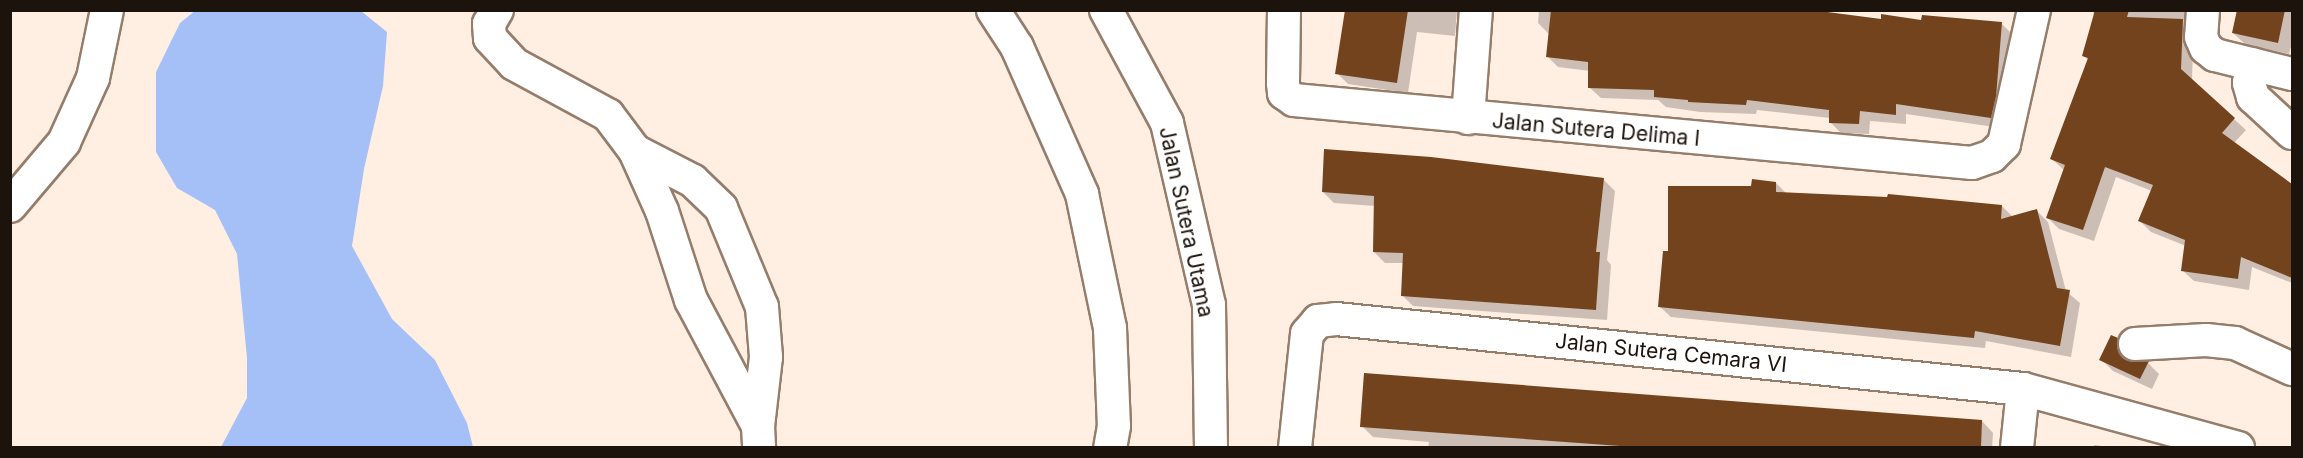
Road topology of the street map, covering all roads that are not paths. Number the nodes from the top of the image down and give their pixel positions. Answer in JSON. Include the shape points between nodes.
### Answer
{"nodes":[{"id":1,"x":107,"y":10,"type":"edge"},
{"id":2,"x":993,"y":10,"type":"edge"},
{"id":3,"x":1107,"y":10,"type":"edge"},
{"id":4,"x":1284,"y":10,"type":"edge"},
{"id":5,"x":1476,"y":10,"type":"edge"},
{"id":6,"x":2034,"y":10,"type":"edge"},
{"id":7,"x":2203,"y":10,"type":"edge"},
{"id":8,"x":493,"y":17,"type":"edge"},
{"id":9,"x":2252,"y":64,"type":"junction"},
{"id":10,"x":2292,"y":74,"type":"edge"},
{"id":11,"x":1468,"y":118,"type":"junction"},
{"id":12,"x":2292,"y":134,"type":"edge"},
{"id":13,"x":635,"y":151,"type":"junction"},
{"id":14,"x":10,"y":206,"type":"edge"},
{"id":15,"x":2135,"y":344,"type":"dead end"},
{"id":16,"x":2292,"y":369,"type":"edge"},
{"id":17,"x":2023,"y":389,"type":"junction"},
{"id":18,"x":758,"y":437,"type":"edge"},
{"id":19,"x":1110,"y":447,"type":"edge"},
{"id":20,"x":1211,"y":447,"type":"edge"},
{"id":21,"x":1295,"y":447,"type":"edge"},
{"id":22,"x":2017,"y":447,"type":"edge"},
{"id":23,"x":2238,"y":447,"type":"edge"}],
"edges":[{"from":1,"to":14,"type":"street","via":[[93,78],[64,142]]},
{"from":2,"to":19,"type":"street","via":[[1017,47],[1082,194],[1110,328],[1114,426]]},
{"from":3,"to":20,"type":"street","name":"Jalan Sutera Utama","via":[[1170,134],[1209,304]]},
{"from":4,"to":11,"type":"street","name":"Jalan Sutera Delima I","via":[[1284,93],[1293,100]]},
{"from":5,"to":11,"type":"street"},
{"from":6,"to":11,"type":"street","name":"Jalan Sutera Delima I","via":[[2004,144],[1992,156],[1972,163]]},
{"from":7,"to":9,"type":"street","via":[[2201,37],[2206,48],[2216,55]]},
{"from":8,"to":13,"type":"street","via":[[490,38],[514,64],[608,115]]},
{"from":9,"to":10,"type":"street"},
{"from":9,"to":12,"type":"street","via":[[2249,82],[2253,97]]},
{"from":13,"to":18,"type":"street","via":[[662,211],[691,300]]},
{"from":13,"to":18,"type":"street","via":[[693,181],[721,208],[762,307],[766,357]]},
{"from":15,"to":16,"type":"street","via":[[2206,340],[2235,343]]},
{"from":17,"to":21,"type":"street","name":"Jalan Sutera Cemara VI","via":[[1336,319],[1318,321],[1307,334]]},
{"from":17,"to":22,"type":"street"},
{"from":17,"to":23,"type":"street","name":"Jalan Sutera Cemara VI"}]}
